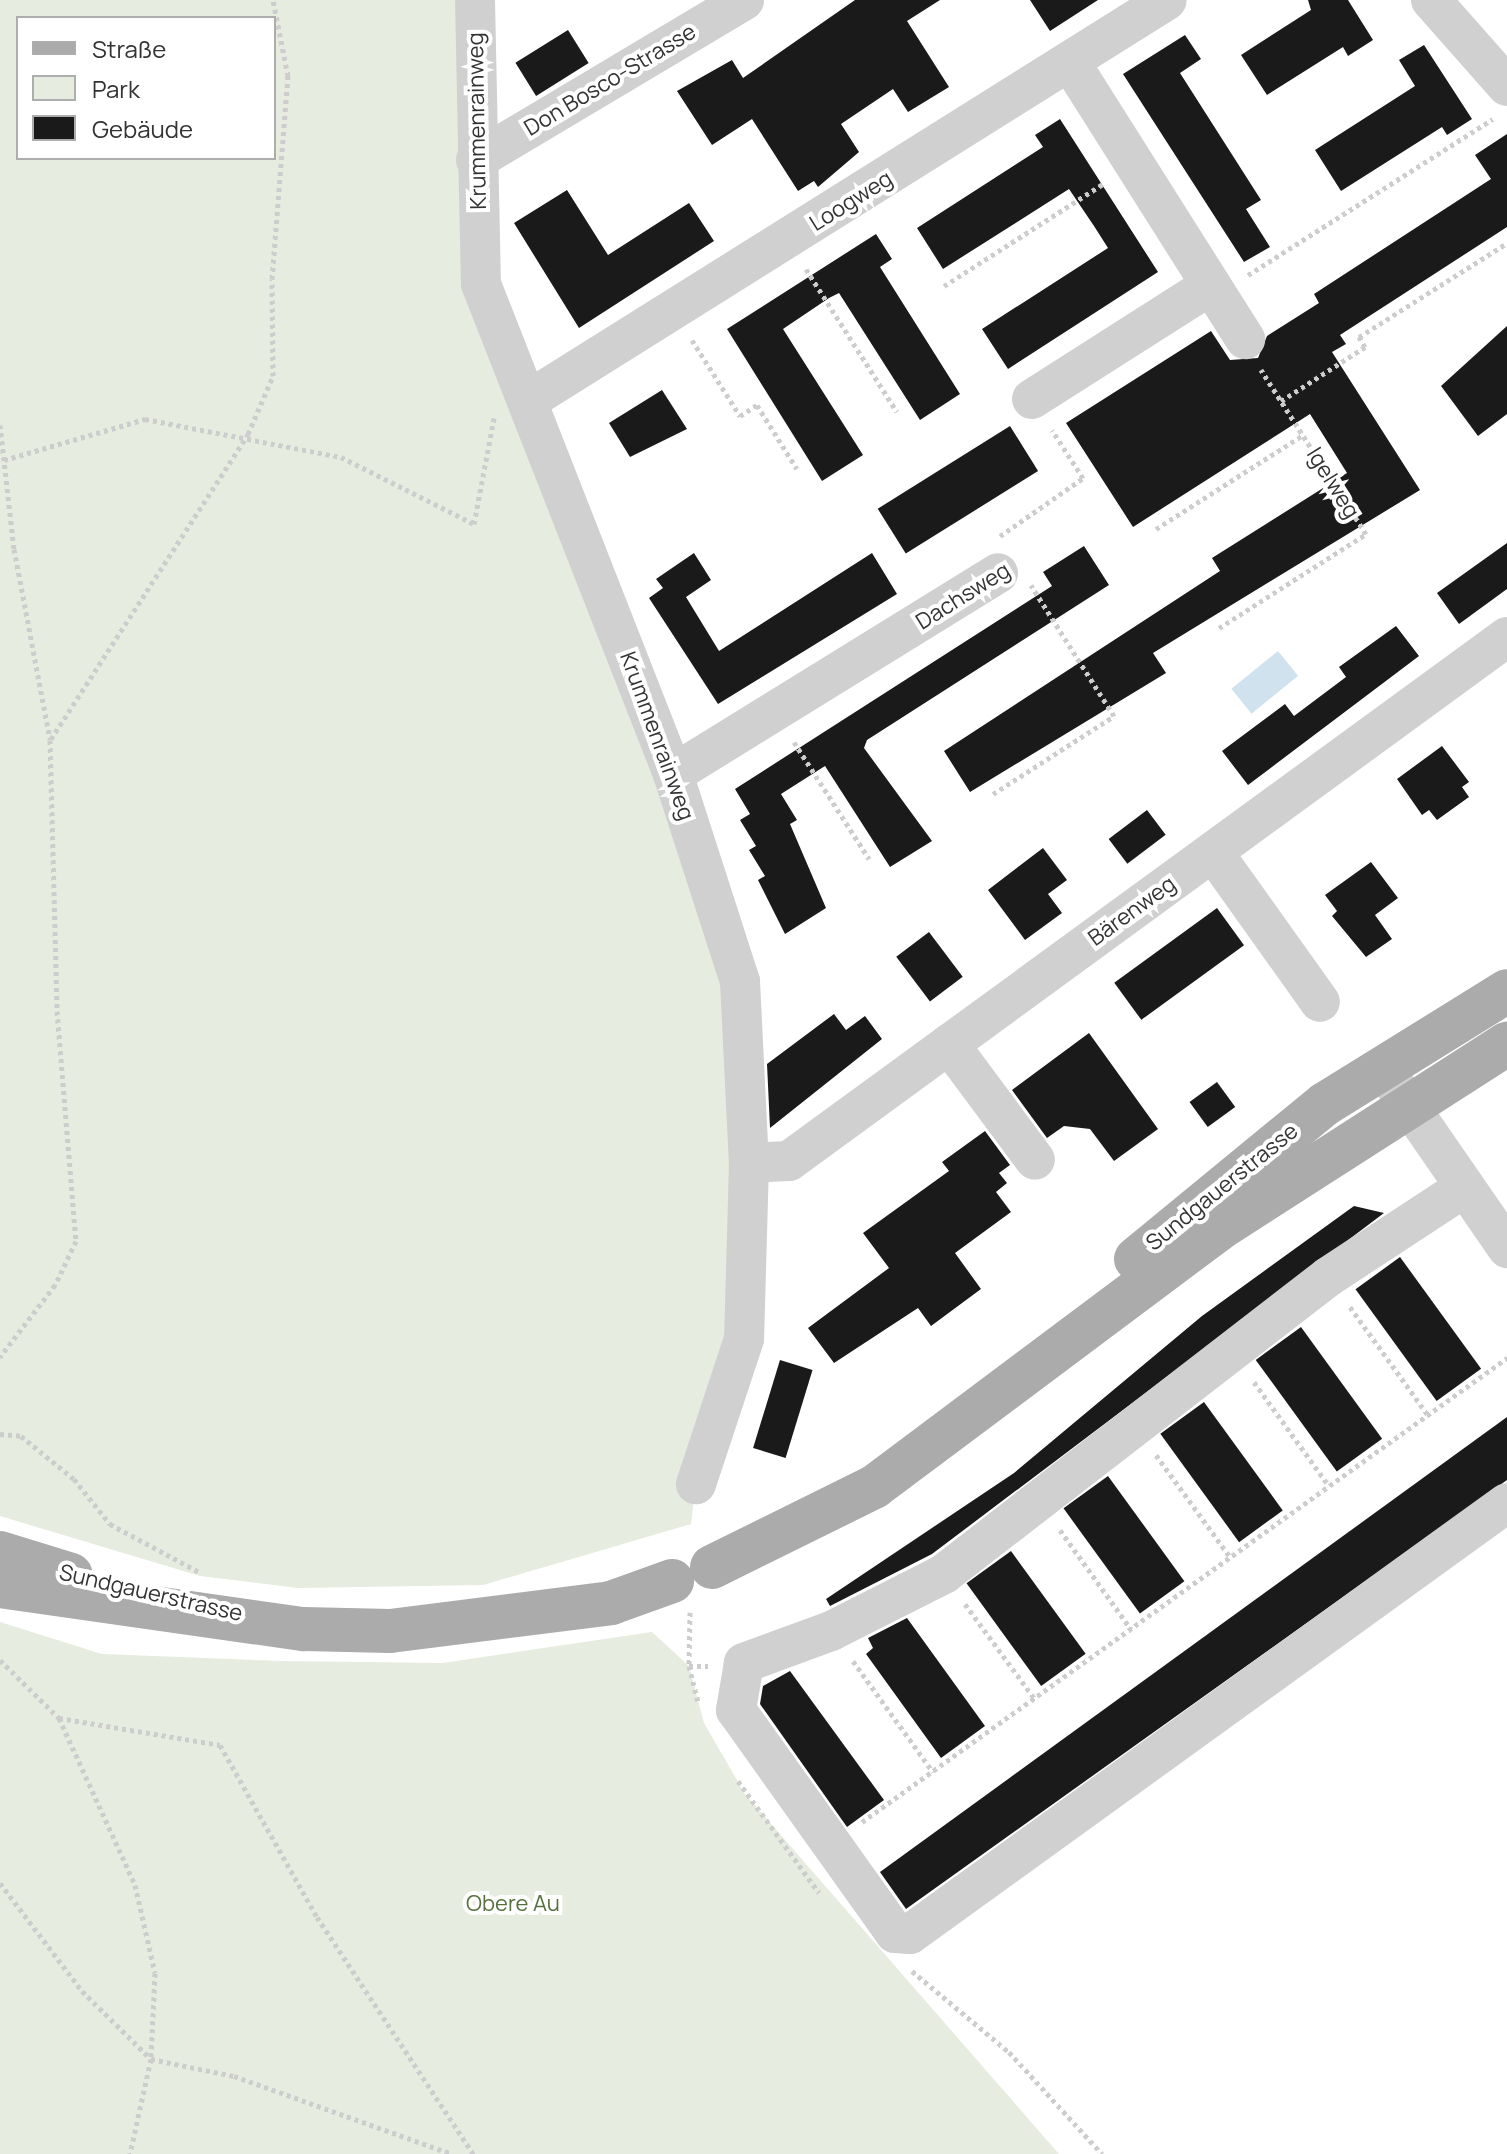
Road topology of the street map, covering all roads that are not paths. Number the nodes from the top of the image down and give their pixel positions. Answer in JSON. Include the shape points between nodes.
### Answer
{"nodes":[{"id":1,"x":475,"y":0,"type":"edge"},
{"id":2,"x":744,"y":0,"type":"edge"},
{"id":3,"x":1167,"y":0,"type":"edge"},
{"id":4,"x":1431,"y":0,"type":"edge"},
{"id":5,"x":1070,"y":62,"type":"junction"},
{"id":6,"x":1507,"y":86,"type":"edge"},
{"id":7,"x":476,"y":160,"type":"junction"},
{"id":8,"x":1214,"y":290,"type":"junction"},
{"id":9,"x":1245,"y":339,"type":"road end"},
{"id":10,"x":532,"y":398,"type":"junction"},
{"id":11,"x":1032,"y":399,"type":"road end"},
{"id":12,"x":1007,"y":567,"type":"road end"},
{"id":13,"x":1507,"y":637,"type":"edge"},
{"id":14,"x":673,"y":774,"type":"junction"},
{"id":15,"x":1213,"y":852,"type":"junction"},
{"id":16,"x":1507,"y":991,"type":"edge"},
{"id":17,"x":1320,"y":1002,"type":"dead end"},
{"id":18,"x":949,"y":1044,"type":"junction"},
{"id":19,"x":1507,"y":1044,"type":"edge"},
{"id":20,"x":1383,"y":1068,"type":"junction"},
{"id":21,"x":1409,"y":1105,"type":"junction"},
{"id":22,"x":1035,"y":1160,"type":"dead end"},
{"id":23,"x":749,"y":1163,"type":"junction"},
{"id":24,"x":1465,"y":1187,"type":"junction"},
{"id":25,"x":1507,"y":1248,"type":"edge"},
{"id":26,"x":962,"y":1416,"type":"junction"},
{"id":27,"x":696,"y":1484,"type":"dead end"},
{"id":28,"x":1507,"y":1503,"type":"edge"},
{"id":29,"x":0,"y":1553,"type":"edge"},
{"id":30,"x":0,"y":1586,"type":"edge"},
{"id":31,"x":304,"y":1629,"type":"junction"}],
"edges":[{"from":1,"to":7,"type":"street","name":"Krummenrainweg"},
{"from":2,"to":7,"type":"street","name":"Don Bosco-Strasse"},
{"from":3,"to":5,"type":"street","name":"Loogweg"},
{"from":4,"to":6,"type":"street"},
{"from":5,"to":8,"type":"street"},
{"from":5,"to":10,"type":"street","name":"Loogweg"},
{"from":7,"to":10,"type":"street","name":"Krummenrainweg","via":[[481,284]]},
{"from":8,"to":9,"type":"street"},
{"from":8,"to":11,"type":"street"},
{"from":10,"to":14,"type":"street","name":"Krummenrainweg"},
{"from":12,"to":14,"type":"street","name":"Dachsweg","via":[[776,715]]},
{"from":13,"to":15,"type":"street","name":"Bärenweg"},
{"from":14,"to":23,"type":"street","name":"Krummenrainweg","via":[[740,981]]},
{"from":15,"to":17,"type":"street"},
{"from":15,"to":18,"type":"street","name":"Bärenweg"},
{"from":16,"to":20,"type":"main road","name":"Sundgauerstrasse"},
{"from":18,"to":22,"type":"street"},
{"from":18,"to":23,"type":"street","name":"Bärenweg","via":[[789,1161]]},
{"from":19,"to":21,"type":"main road","name":"Sundgauerstrasse"},
{"from":20,"to":21,"type":"street"},
{"from":20,"to":26,"type":"main road","name":"Sundgauerstrasse","via":[[1233,1173]]},
{"from":21,"to":24,"type":"street"},
{"from":21,"to":26,"type":"main road","name":"Sundgauerstrasse","via":[[1217,1230]]},
{"from":23,"to":27,"type":"street","name":"Krummenrainweg","via":[[744,1339]]},
{"from":24,"to":25,"type":"street"},
{"from":24,"to":28,"type":"street","via":[[1328,1277],[944,1574],[831,1631],[744,1663],[736,1710],[895,1933],[910,1934]]},
{"from":26,"to":31,"type":"main road","name":"Sundgauerstrasse","via":[[874,1487],[692,1574],[611,1603],[487,1624]]},
{"from":29,"to":31,"type":"main road","name":"Sundgauerstrasse"},
{"from":30,"to":31,"type":"main road","name":"Sundgauerstrasse"}]}
